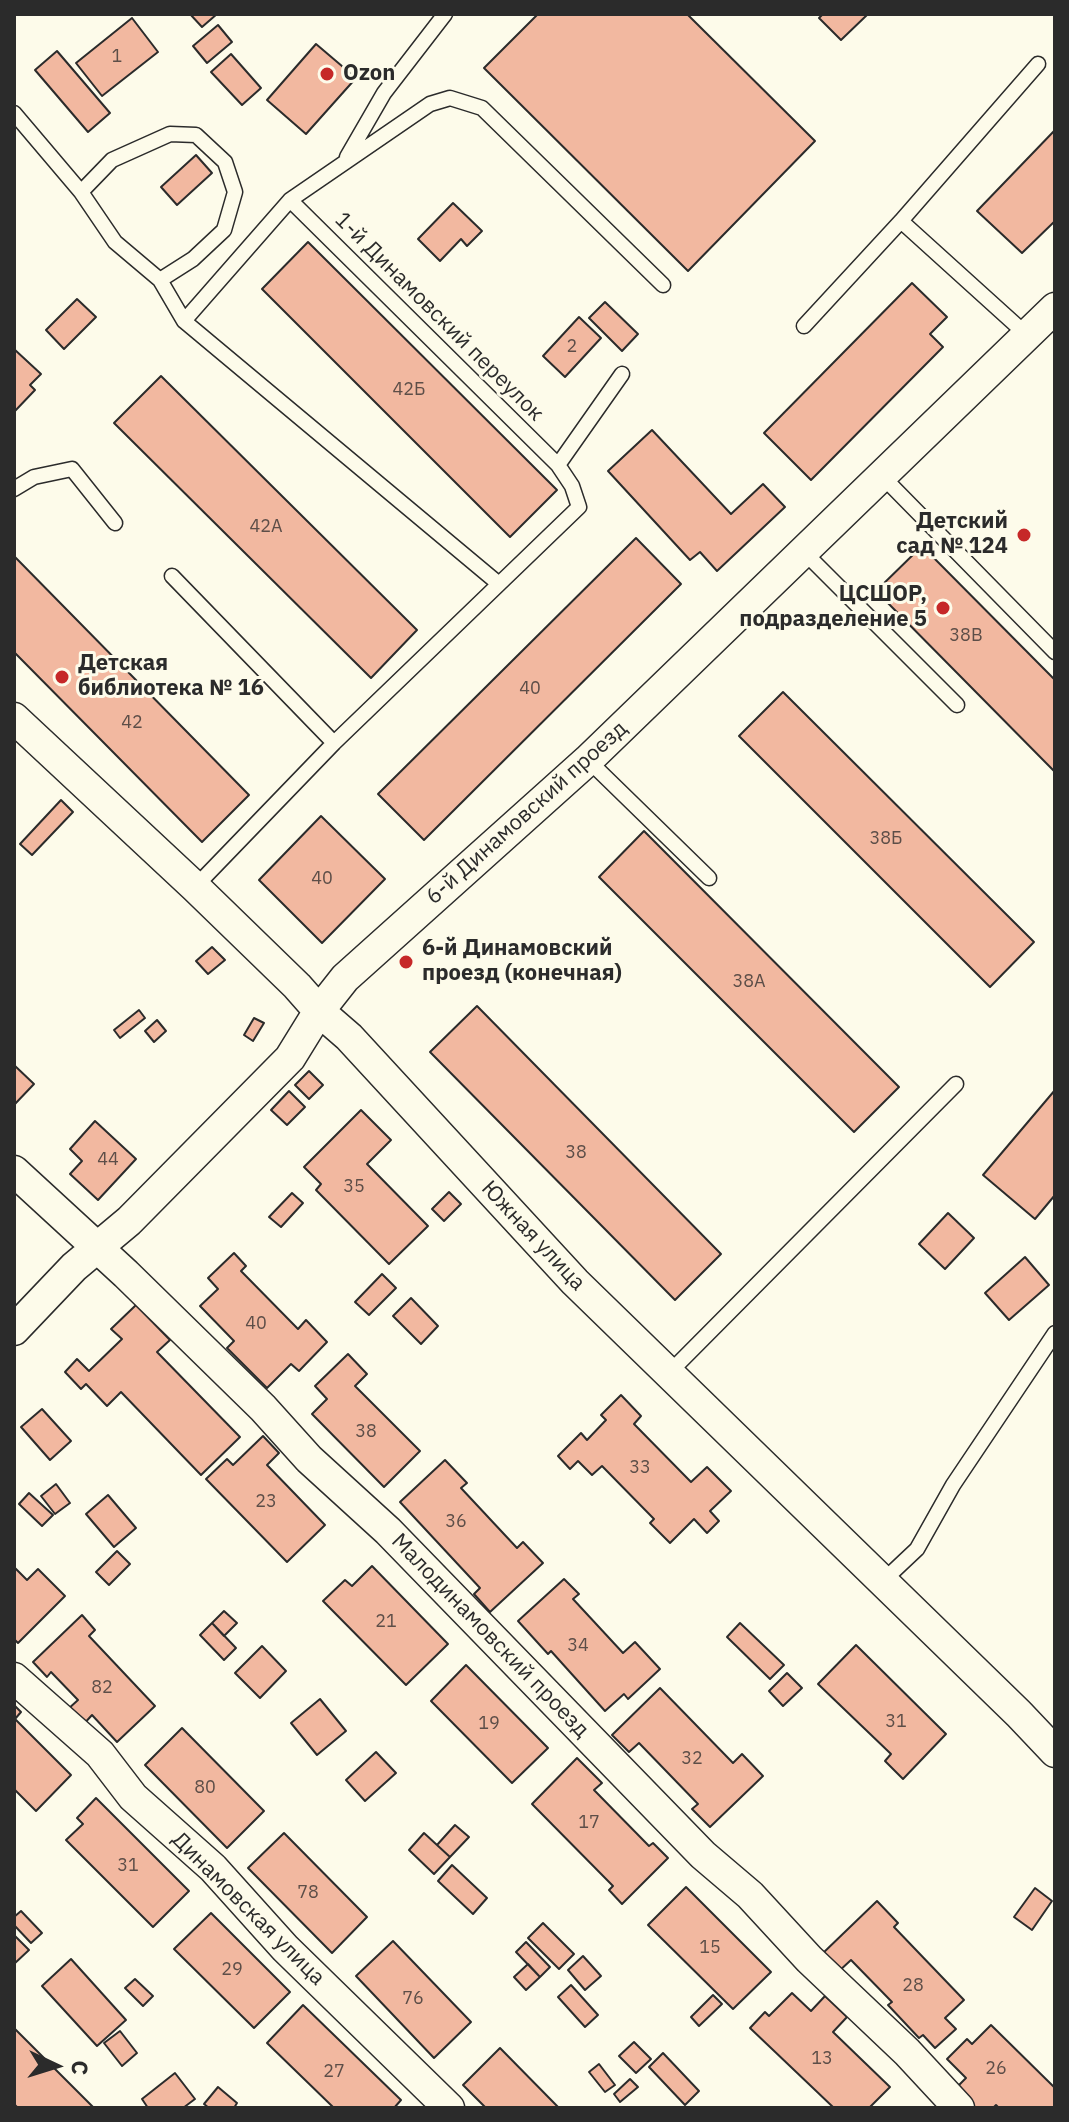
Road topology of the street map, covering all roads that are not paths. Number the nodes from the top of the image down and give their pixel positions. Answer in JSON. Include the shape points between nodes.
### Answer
{"nodes":[{"id":1,"x":445,"y":14,"type":"edge"},
{"id":2,"x":1038,"y":64,"type":"dead end"},
{"id":3,"x":14,"y":113,"type":"edge"},
{"id":4,"x":344,"y":161,"type":"junction"},
{"id":5,"x":81,"y":192,"type":"junction"},
{"id":6,"x":290,"y":200,"type":"junction"},
{"id":7,"x":901,"y":221,"type":"junction"},
{"id":8,"x":160,"y":280,"type":"junction"},
{"id":9,"x":663,"y":285,"type":"dead end"},
{"id":10,"x":1055,"y":308,"type":"edge"},
{"id":11,"x":184,"y":321,"type":"junction"},
{"id":12,"x":804,"y":326,"type":"dead end"},
{"id":13,"x":1027,"y":335,"type":"junction"},
{"id":14,"x":622,"y":374,"type":"dead end"},
{"id":15,"x":558,"y":465,"type":"junction"},
{"id":16,"x":880,"y":474,"type":"junction"},
{"id":17,"x":14,"y":489,"type":"edge"},
{"id":18,"x":115,"y":523,"type":"dead end"},
{"id":19,"x":804,"y":552,"type":"junction"},
{"id":20,"x":172,"y":576,"type":"dead end"},
{"id":21,"x":499,"y":584,"type":"junction"},
{"id":22,"x":1055,"y":652,"type":"edge"},
{"id":23,"x":957,"y":705,"type":"dead end"},
{"id":24,"x":14,"y":718,"type":"edge"},
{"id":25,"x":334,"y":743,"type":"junction"},
{"id":26,"x":588,"y":760,"type":"junction"},
{"id":27,"x":709,"y":878,"type":"dead end"},
{"id":28,"x":195,"y":887,"type":"junction"},
{"id":29,"x":319,"y":1011,"type":"junction"},
{"id":30,"x":956,"y":1084,"type":"dead end"},
{"id":31,"x":14,"y":1171,"type":"edge"},
{"id":32,"x":98,"y":1248,"type":"junction"},
{"id":33,"x":14,"y":1330,"type":"edge"},
{"id":34,"x":1055,"y":1333,"type":"edge"},
{"id":35,"x":668,"y":1374,"type":"junction"},
{"id":36,"x":882,"y":1583,"type":"junction"},
{"id":37,"x":14,"y":1678,"type":"edge"},
{"id":38,"x":1055,"y":1752,"type":"edge"},
{"id":39,"x":449,"y":2108,"type":"edge"},
{"id":40,"x":959,"y":2108,"type":"edge"}],
"edges":[{"from":1,"to":4,"type":"lane","via":[[384,93]]},
{"from":2,"to":7,"type":"lane"},
{"from":3,"to":5,"type":"lane"},
{"from":4,"to":6,"type":"lane"},
{"from":4,"to":9,"type":"lane","via":[[430,104],[450,98],[482,108]]},
{"from":5,"to":8,"type":"lane","via":[[115,242]]},
{"from":5,"to":8,"type":"lane","via":[[112,160],[170,134],[196,135],[225,162],[235,192],[224,230]]},
{"from":6,"to":11,"type":"lane"},
{"from":6,"to":15,"type":"lane","name":"1-й Динамовский переулок"},
{"from":7,"to":12,"type":"lane"},
{"from":7,"to":13,"type":"lane"},
{"from":8,"to":11,"type":"lane"},
{"from":10,"to":13,"type":"street","name":"6-й Динамовский проезд"},
{"from":11,"to":21,"type":"lane"},
{"from":13,"to":16,"type":"street","name":"6-й Динамовский проезд"},
{"from":14,"to":15,"type":"lane"},
{"from":15,"to":21,"type":"lane","name":"1-й Динамовский переулок","via":[[579,507]]},
{"from":16,"to":19,"type":"street","name":"6-й Динамовский проезд"},
{"from":16,"to":22,"type":"lane"},
{"from":17,"to":18,"type":"lane","via":[[34,477],[72,469]]},
{"from":19,"to":23,"type":"lane"},
{"from":19,"to":26,"type":"street","name":"6-й Динамовский проезд"},
{"from":20,"to":25,"type":"lane"},
{"from":21,"to":25,"type":"lane"},
{"from":24,"to":28,"type":"street","name":"Южная улица"},
{"from":25,"to":28,"type":"lane"},
{"from":26,"to":27,"type":"lane"},
{"from":26,"to":29,"type":"street","name":"6-й Динамовский проезд","via":[[345,978]]},
{"from":28,"to":29,"type":"street","name":"Южная улица"},
{"from":29,"to":32,"type":"street","name":"6-й Динамовский проезд","via":[[290,1058]]},
{"from":29,"to":35,"type":"street","name":"Южная улица"},
{"from":30,"to":35,"type":"lane"},
{"from":31,"to":32,"type":"street","name":"Малодинамовский проезд"},
{"from":32,"to":33,"type":"street","name":"6-й Динамовский проезд"},
{"from":32,"to":40,"type":"street","name":"Малодинамовский проезд","via":[[388,1531],[681,1833],[750,1895]]},
{"from":34,"to":36,"type":"lane","via":[[953,1485],[917,1549]]},
{"from":35,"to":36,"type":"street","name":"Южная улица"},
{"from":36,"to":38,"type":"street","name":"Южная улица"},
{"from":37,"to":39,"type":"street","name":"Динамовская улица","via":[[100,1754],[133,1797],[213,1868],[285,1948]]}]}
